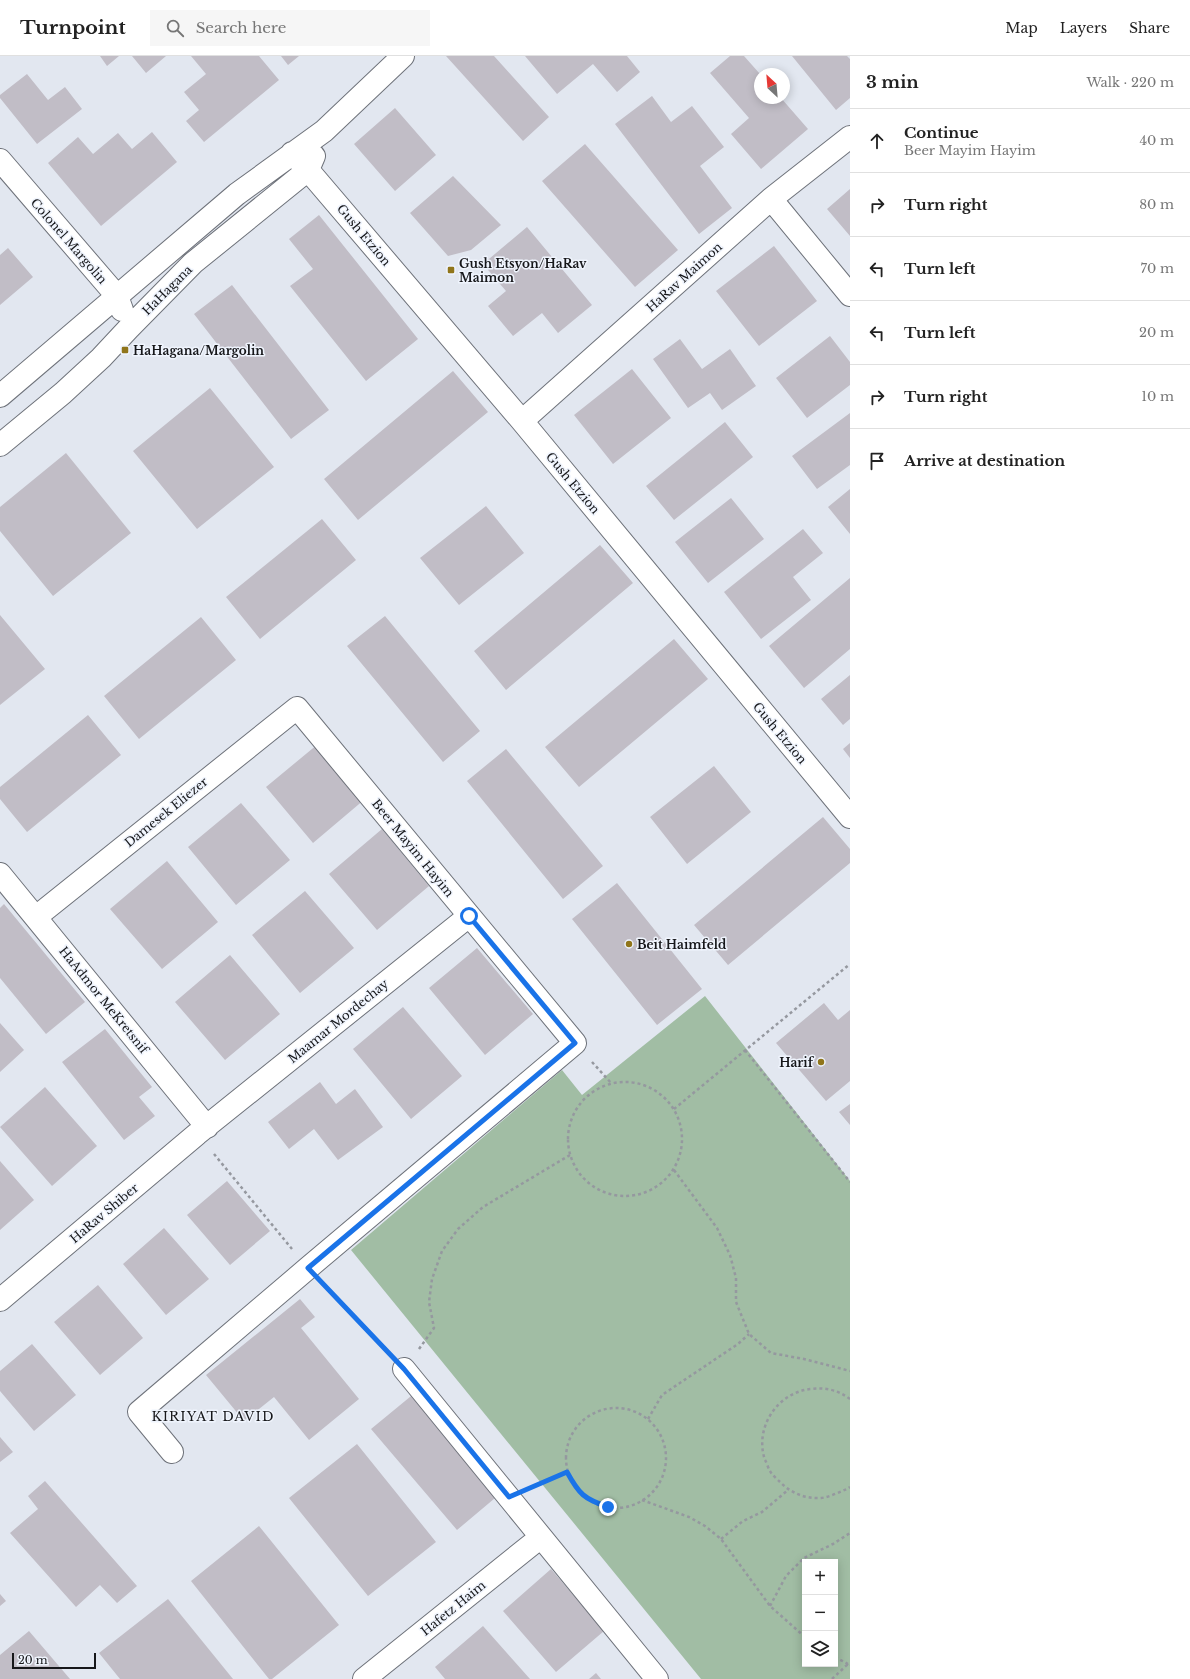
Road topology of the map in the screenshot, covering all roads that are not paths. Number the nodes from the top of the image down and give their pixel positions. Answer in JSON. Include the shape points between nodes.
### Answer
{"nodes":[{"id":1,"x":389,"y":60,"type":"edge"},
{"id":2,"x":324,"y":131,"type":"junction"},
{"id":3,"x":850,"y":137,"type":"edge"},
{"id":4,"x":292,"y":153,"type":"junction"},
{"id":5,"x":0,"y":160,"type":"edge"},
{"id":6,"x":308,"y":170,"type":"junction"},
{"id":7,"x":771,"y":200,"type":"junction"},
{"id":8,"x":850,"y":295,"type":"edge"},
{"id":9,"x":117,"y":296,"type":"junction"},
{"id":10,"x":129,"y":328,"type":"junction"},
{"id":11,"x":0,"y":396,"type":"edge"},
{"id":12,"x":522,"y":421,"type":"junction"},
{"id":13,"x":0,"y":445,"type":"edge"},
{"id":14,"x":298,"y":708,"type":"joint"},
{"id":15,"x":850,"y":818,"type":"edge"},
{"id":16,"x":2,"y":879,"type":"edge"},
{"id":17,"x":469,"y":916,"type":"junction"},
{"id":18,"x":36,"y":917,"type":"junction"},
{"id":19,"x":202,"y":1130,"type":"junction"},
{"id":20,"x":0,"y":1300,"type":"edge"},
{"id":21,"x":404,"y":1369,"type":"road end"},
{"id":22,"x":172,"y":1452,"type":"dead end"},
{"id":23,"x":541,"y":1537,"type":"junction"},
{"id":24,"x":364,"y":1679,"type":"edge"},
{"id":25,"x":657,"y":1679,"type":"edge"}],
"edges":[{"from":1,"to":2,"type":"street","name":"HaHagana"},
{"from":2,"to":4,"type":"street","name":"HaHagana"},
{"from":2,"to":6,"type":"street","name":"HaHagana"},
{"from":3,"to":7,"type":"street","name":"HaRav Maimon"},
{"from":4,"to":6,"type":"street","name":"Gush Etzion"},
{"from":4,"to":9,"type":"street","name":"HaHagana","via":[[236,194]]},
{"from":5,"to":9,"type":"street","name":"Colonel Margolin"},
{"from":6,"to":10,"type":"street","name":"HaHagana","via":[[194,263]]},
{"from":6,"to":12,"type":"street","name":"Gush Etzion"},
{"from":7,"to":8,"type":"street"},
{"from":7,"to":12,"type":"street","name":"HaRav Maimon"},
{"from":9,"to":10,"type":"street","name":"Colonel Margolin"},
{"from":9,"to":11,"type":"street","name":"HaHagana"},
{"from":10,"to":13,"type":"street","name":"HaHagana","via":[[101,358]]},
{"from":12,"to":15,"type":"street","name":"Gush Etzion"},
{"from":14,"to":17,"type":"street","name":"Beer Mayim Hayim"},
{"from":14,"to":18,"type":"street","name":"Damesek Eliezer"},
{"from":16,"to":18,"type":"street","name":"HaAdmor MeKretsnif"},
{"from":17,"to":19,"type":"street","name":"Maamar Mordechay"},
{"from":17,"to":22,"type":"street","name":"Beer Mayim Hayim","via":[[575,1043],[139,1412]]},
{"from":18,"to":19,"type":"street","name":"HaAdmor MeKretsnif"},
{"from":19,"to":20,"type":"street","name":"HaRav Shiber"},
{"from":21,"to":23,"type":"street"},
{"from":23,"to":24,"type":"street","name":"Hafetz Haim"},
{"from":23,"to":25,"type":"street"}]}
